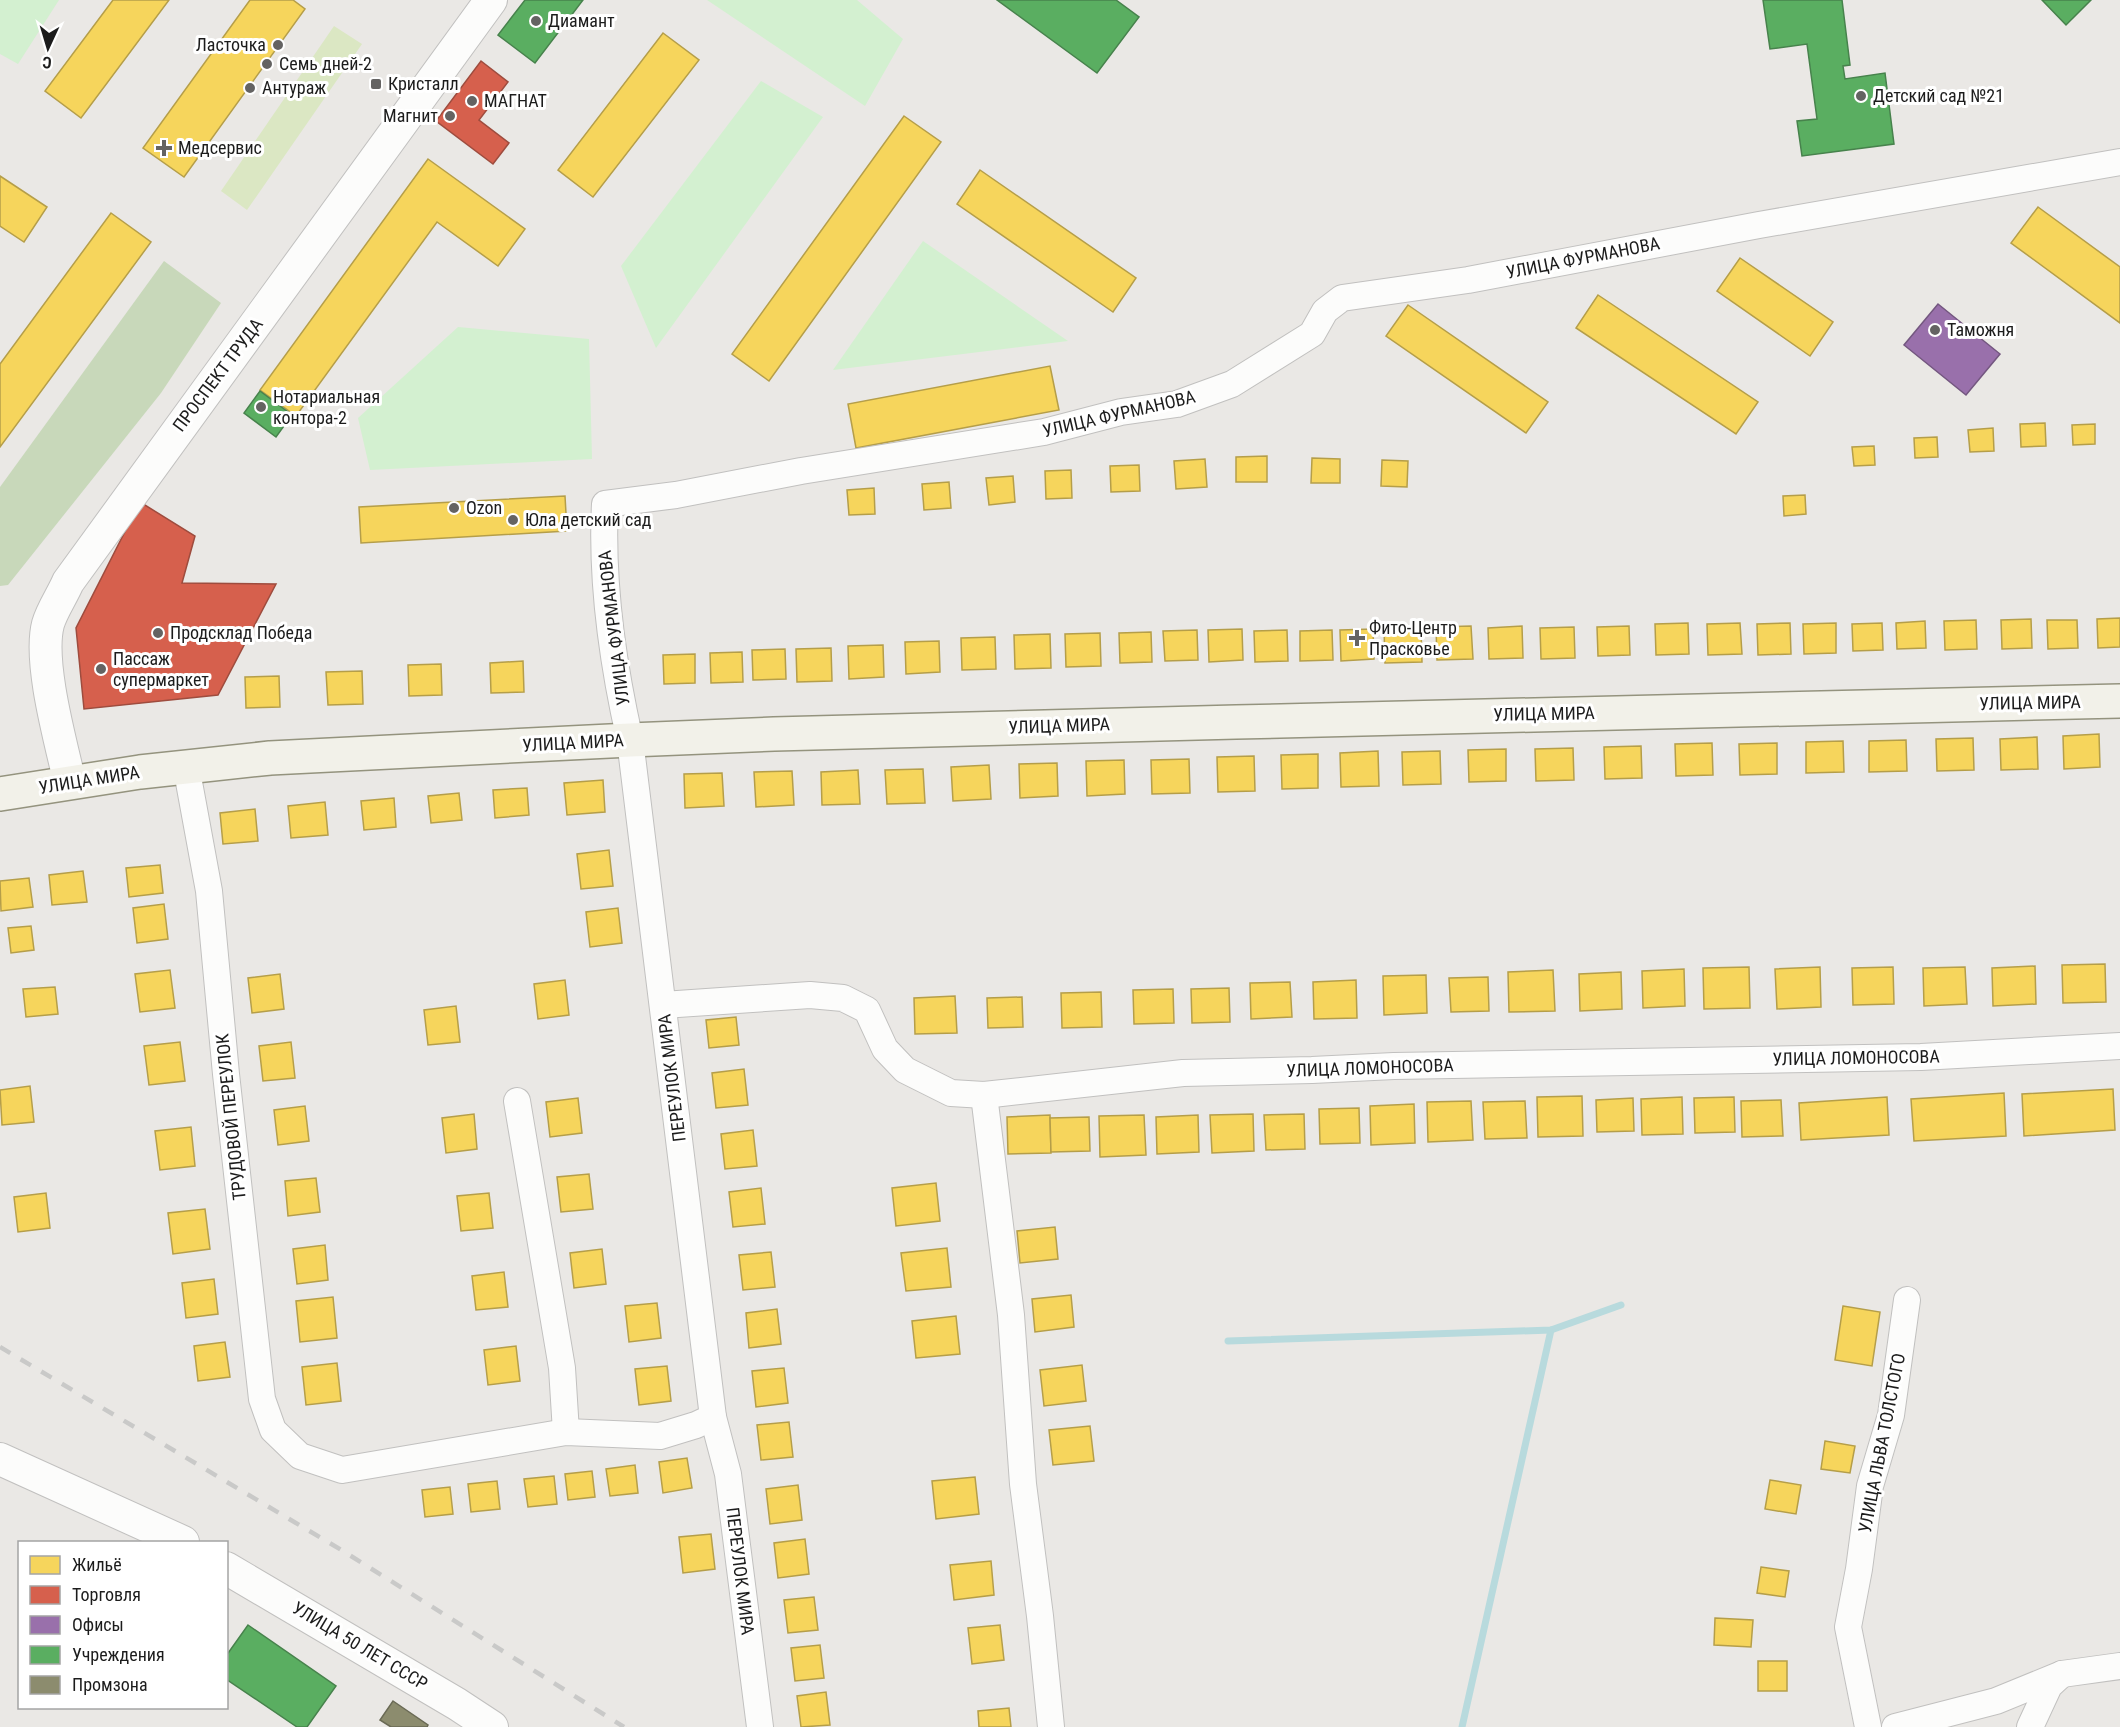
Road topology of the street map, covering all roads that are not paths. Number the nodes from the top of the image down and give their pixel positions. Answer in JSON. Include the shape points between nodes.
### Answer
{"nodes":[{"id":1,"x":491,"y":0,"type":"edge"},
{"id":2,"x":2120,"y":162,"type":"edge"},
{"id":3,"x":2120,"y":701,"type":"edge"},
{"id":4,"x":630,"y":740,"type":"junction"},
{"id":5,"x":186,"y":766,"type":"junction"},
{"id":6,"x":70,"y":783,"type":"junction"},
{"id":7,"x":0,"y":794,"type":"edge"},
{"id":8,"x":663,"y":1005,"type":"junction"},
{"id":9,"x":2120,"y":1046,"type":"edge"},
{"id":10,"x":984,"y":1095,"type":"junction"},
{"id":11,"x":518,"y":1101,"type":"dead end"},
{"id":12,"x":1907,"y":1300,"type":"dead end"},
{"id":13,"x":713,"y":1417,"type":"junction"},
{"id":14,"x":566,"y":1432,"type":"junction"},
{"id":15,"x":0,"y":1459,"type":"edge"},
{"id":16,"x":181,"y":1541,"type":"edge"},
{"id":17,"x":228,"y":1569,"type":"edge"},
{"id":18,"x":2120,"y":1666,"type":"edge"},
{"id":19,"x":2062,"y":1674,"type":"junction"},
{"id":20,"x":492,"y":1727,"type":"edge"},
{"id":21,"x":760,"y":1727,"type":"edge"},
{"id":22,"x":1051,"y":1727,"type":"edge"},
{"id":23,"x":1868,"y":1727,"type":"edge"},
{"id":24,"x":1895,"y":1727,"type":"edge"},
{"id":25,"x":2030,"y":1727,"type":"edge"}],
"edges":[{"from":1,"to":6,"type":"street","name":"ПРОСПЕКТ ТРУДА","via":[[68,582],[48,624],[46,649],[52,701]]},
{"from":2,"to":4,"type":"street","name":"УЛИЦА ФУРМАНОВА","via":[[1468,280],[1342,298],[1325,310],[1312,334],[1232,384],[1177,404],[1121,411],[1044,432],[605,504],[603,539],[617,681]]},
{"from":3,"to":4,"type":"main road","name":"УЛИЦА МИРА"},
{"from":4,"to":5,"type":"main road","name":"УЛИЦА МИРА","via":[[270,758]]},
{"from":4,"to":8,"type":"street","name":"ПЕРЕУЛОК МИРА"},
{"from":5,"to":6,"type":"main road","name":"УЛИЦА МИРА"},
{"from":5,"to":14,"type":"street","name":"ТРУДОВОЙ ПЕРЕУЛОК","via":[[209,891],[262,1399],[273,1430],[300,1456],[342,1470]]},
{"from":6,"to":7,"type":"main road","name":"УЛИЦА МИРА"},
{"from":8,"to":10,"type":"street","name":"УЛИЦА ЛОМОНОСОВА","via":[[810,995],[843,998],[867,1010],[885,1049],[905,1070],[951,1093]]},
{"from":8,"to":13,"type":"street","name":"ПЕРЕУЛОК МИРА"},
{"from":9,"to":10,"type":"street","name":"УЛИЦА ЛОМОНОСОВА","via":[[1921,1058],[1183,1073]]},
{"from":10,"to":22,"type":"street","via":[[1011,1315],[1023,1484]]},
{"from":11,"to":14,"type":"street","via":[[562,1368]]},
{"from":12,"to":23,"type":"street","name":"УЛИЦА ЛЬВА ТОЛСТОГО","via":[[1891,1415],[1870,1486],[1848,1627]]},
{"from":13,"to":14,"type":"street","via":[[660,1436]]},
{"from":13,"to":21,"type":"street","name":"ПЕРЕУЛОК МИРА","via":[[728,1474]]},
{"from":15,"to":16,"type":"street"},
{"from":17,"to":20,"type":"street","name":"УЛИЦА 50 ЛЕТ СССР"},
{"from":18,"to":19,"type":"street"},
{"from":19,"to":24,"type":"street","via":[[1996,1701]]},
{"from":19,"to":25,"type":"street","via":[[2049,1686]]}]}
